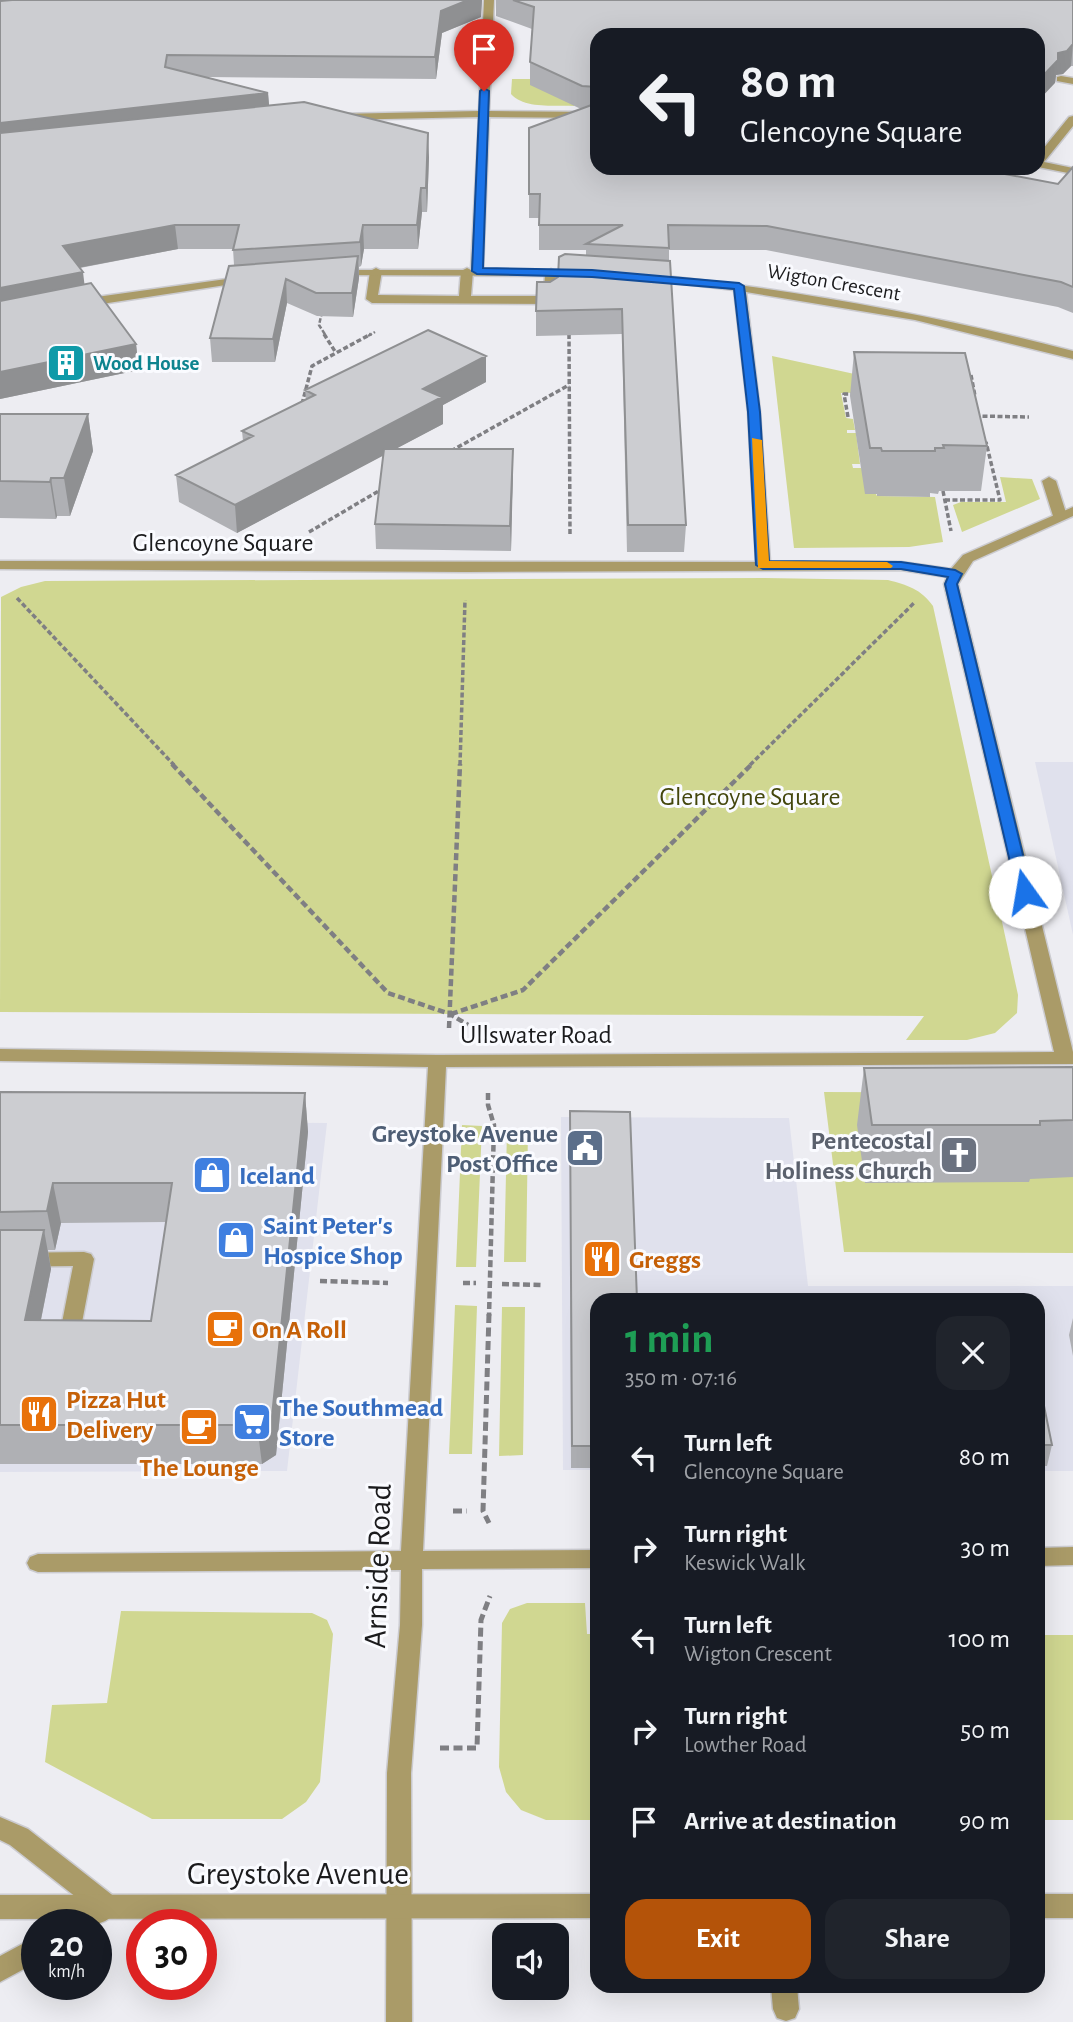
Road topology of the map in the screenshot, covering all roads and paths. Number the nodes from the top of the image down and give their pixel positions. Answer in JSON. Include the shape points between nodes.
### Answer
{"nodes":[{"id":1,"x":489,"y":0,"type":"edge"},
{"id":2,"x":1061,"y":79,"type":"edge"},
{"id":3,"x":1073,"y":81,"type":"edge"},
{"id":4,"x":483,"y":113,"type":"junction"},
{"id":5,"x":590,"y":116,"type":"edge"},
{"id":6,"x":323,"y":118,"type":"edge"},
{"id":7,"x":1073,"y":119,"type":"edge"},
{"id":8,"x":1045,"y":154,"type":"edge"},
{"id":9,"x":1045,"y":165,"type":"edge"},
{"id":10,"x":1073,"y":171,"type":"edge"},
{"id":11,"x":376,"y":271,"type":"junction"},
{"id":12,"x":472,"y":271,"type":"junction"},
{"id":13,"x":551,"y":272,"type":"junction"},
{"id":14,"x":569,"y":272,"type":"junction"},
{"id":15,"x":323,"y":273,"type":"joint"},
{"id":16,"x":596,"y":274,"type":"edge"},
{"id":17,"x":638,"y":276,"type":"edge"},
{"id":18,"x":267,"y":277,"type":"edge"},
{"id":19,"x":739,"y":286,"type":"junction"},
{"id":20,"x":390,"y":299,"type":"junction"},
{"id":21,"x":465,"y":299,"type":"junction"},
{"id":22,"x":75,"y":304,"type":"edge"},
{"id":23,"x":336,"y":353,"type":"junction"},
{"id":24,"x":1073,"y":355,"type":"edge"},
{"id":25,"x":971,"y":375,"type":"edge"},
{"id":26,"x":569,"y":385,"type":"junction"},
{"id":27,"x":857,"y":394,"type":"edge"},
{"id":28,"x":962,"y":395,"type":"edge"},
{"id":29,"x":975,"y":395,"type":"junction"},
{"id":30,"x":309,"y":409,"type":"edge"},
{"id":31,"x":972,"y":416,"type":"edge"},
{"id":32,"x":980,"y":416,"type":"junction"},
{"id":33,"x":848,"y":417,"type":"dead end"},
{"id":34,"x":1029,"y":417,"type":"dead end"},
{"id":35,"x":983,"y":429,"type":"edge"},
{"id":36,"x":986,"y":442,"type":"edge"},
{"id":37,"x":444,"y":455,"type":"edge"},
{"id":38,"x":984,"y":468,"type":"edge"},
{"id":39,"x":992,"y":468,"type":"junction"},
{"id":40,"x":1049,"y":481,"type":"dead end"},
{"id":41,"x":388,"y":486,"type":"edge"},
{"id":42,"x":943,"y":491,"type":"edge"},
{"id":43,"x":945,"y":500,"type":"junction"},
{"id":44,"x":1066,"y":514,"type":"edge"},
{"id":45,"x":949,"y":523,"type":"dead end"},
{"id":46,"x":0,"y":565,"type":"edge"},
{"id":47,"x":763,"y":565,"type":"junction"},
{"id":48,"x":302,"y":567,"type":"junction"},
{"id":49,"x":466,"y":568,"type":"junction"},
{"id":50,"x":569,"y":568,"type":"junction"},
{"id":51,"x":955,"y":574,"type":"junction"},
{"id":52,"x":9,"y":590,"type":"dead end"},
{"id":53,"x":450,"y":1014,"type":"junction"},
{"id":54,"x":0,"y":1055,"type":"edge"},
{"id":55,"x":1068,"y":1058,"type":"edge"},
{"id":56,"x":437,"y":1061,"type":"junction"},
{"id":57,"x":488,"y":1088,"type":"dead end"},
{"id":58,"x":0,"y":1260,"type":"edge"},
{"id":59,"x":320,"y":1281,"type":"dead end"},
{"id":60,"x":400,"y":1283,"type":"dead end"},
{"id":61,"x":502,"y":1284,"type":"dead end"},
{"id":62,"x":542,"y":1285,"type":"dead end"},
{"id":63,"x":70,"y":1333,"type":"edge"},
{"id":64,"x":495,"y":1535,"type":"dead end"},
{"id":65,"x":1073,"y":1556,"type":"edge"},
{"id":66,"x":1045,"y":1557,"type":"edge"},
{"id":67,"x":590,"y":1559,"type":"edge"},
{"id":68,"x":412,"y":1562,"type":"junction"},
{"id":69,"x":38,"y":1563,"type":"dead end"},
{"id":70,"x":494,"y":1584,"type":"dead end"},
{"id":71,"x":477,"y":1748,"type":"dead end"},
{"id":72,"x":0,"y":1828,"type":"edge"},
{"id":73,"x":107,"y":1906,"type":"junction"},
{"id":74,"x":400,"y":1906,"type":"junction"},
{"id":75,"x":590,"y":1906,"type":"edge"},
{"id":76,"x":1045,"y":1906,"type":"edge"},
{"id":77,"x":1073,"y":1906,"type":"edge"},
{"id":78,"x":0,"y":1907,"type":"edge"},
{"id":79,"x":102,"y":1909,"type":"edge"},
{"id":80,"x":21,"y":1958,"type":"edge"},
{"id":81,"x":0,"y":1970,"type":"edge"},
{"id":82,"x":399,"y":2022,"type":"edge"}],
"edges":[{"from":1,"to":4,"type":"street"},
{"from":2,"to":3,"type":"street"},
{"from":4,"to":5,"type":"street"},
{"from":4,"to":6,"type":"street"},
{"from":4,"to":12,"type":"street"},
{"from":7,"to":8,"type":"street"},
{"from":9,"to":10,"type":"street"},
{"from":11,"to":12,"type":"street"},
{"from":11,"to":15,"type":"street"},
{"from":11,"to":20,"type":"street","via":[[372,299]]},
{"from":12,"to":13,"type":"street"},
{"from":12,"to":21,"type":"street"},
{"from":13,"to":14,"type":"street"},
{"from":13,"to":21,"type":"street","via":[[550,300]]},
{"from":14,"to":16,"type":"street"},
{"from":14,"to":26,"type":"path"},
{"from":15,"to":23,"type":"path","via":[[319,325]]},
{"from":17,"to":19,"type":"street","name":"Wigton Crescent"},
{"from":18,"to":22,"type":"street"},
{"from":19,"to":24,"type":"street","name":"Wigton Crescent","via":[[935,320]]},
{"from":19,"to":47,"type":"street","via":[[754,412]]},
{"from":20,"to":21,"type":"street"},
{"from":20,"to":23,"type":"path","via":[[384,328]]},
{"from":23,"to":30,"type":"path","via":[[312,366],[302,405]]},
{"from":25,"to":29,"type":"path"},
{"from":26,"to":37,"type":"path"},
{"from":26,"to":50,"type":"path"},
{"from":27,"to":33,"type":"path","via":[[844,394]]},
{"from":28,"to":29,"type":"path"},
{"from":29,"to":32,"type":"path"},
{"from":31,"to":32,"type":"path"},
{"from":32,"to":34,"type":"path"},
{"from":32,"to":35,"type":"path"},
{"from":36,"to":39,"type":"path"},
{"from":38,"to":39,"type":"path"},
{"from":39,"to":43,"type":"path","via":[[1000,500]]},
{"from":40,"to":44,"type":"street"},
{"from":41,"to":48,"type":"path","via":[[309,529]]},
{"from":42,"to":43,"type":"path"},
{"from":43,"to":45,"type":"path"},
{"from":44,"to":51,"type":"street","via":[[968,558]]},
{"from":46,"to":48,"type":"street","name":"Glencoyne Square"},
{"from":47,"to":50,"type":"street","name":"Glencoyne Square"},
{"from":47,"to":51,"type":"street","name":"Glencoyne Square","via":[[901,566]]},
{"from":48,"to":49,"type":"street","name":"Glencoyne Square"},
{"from":49,"to":50,"type":"street","name":"Glencoyne Square"},
{"from":49,"to":53,"type":"path"},
{"from":51,"to":53,"type":"path","via":[[920,597],[523,990]]},
{"from":51,"to":55,"type":"street","via":[[951,584]]},
{"from":52,"to":53,"type":"path","via":[[388,993]]},
{"from":53,"to":56,"type":"path","via":[[448,1044]]},
{"from":54,"to":56,"type":"street","name":"Ullswater Road"},
{"from":55,"to":56,"type":"street","name":"Ullswater Road"},
{"from":56,"to":68,"type":"street","name":"Arnside Road"},
{"from":57,"to":64,"type":"path","via":[[494,1125],[483,1511]]},
{"from":58,"to":63,"type":"street","via":[[84,1259]]},
{"from":59,"to":60,"type":"path"},
{"from":61,"to":62,"type":"path"},
{"from":65,"to":66,"type":"street"},
{"from":67,"to":68,"type":"street"},
{"from":68,"to":69,"type":"street"},
{"from":68,"to":74,"type":"street","name":"Arnside Road","via":[[399,1773]]},
{"from":70,"to":71,"type":"path","via":[[481,1620]]},
{"from":72,"to":73,"type":"street","via":[[19,1837]]},
{"from":73,"to":74,"type":"street","name":"Greystoke Avenue"},
{"from":73,"to":78,"type":"street","name":"Greystoke Avenue"},
{"from":73,"to":79,"type":"street"},
{"from":74,"to":75,"type":"street","name":"Greystoke Avenue"},
{"from":74,"to":82,"type":"street","name":"Arnside Road"},
{"from":76,"to":77,"type":"street"},
{"from":80,"to":81,"type":"street"}]}
